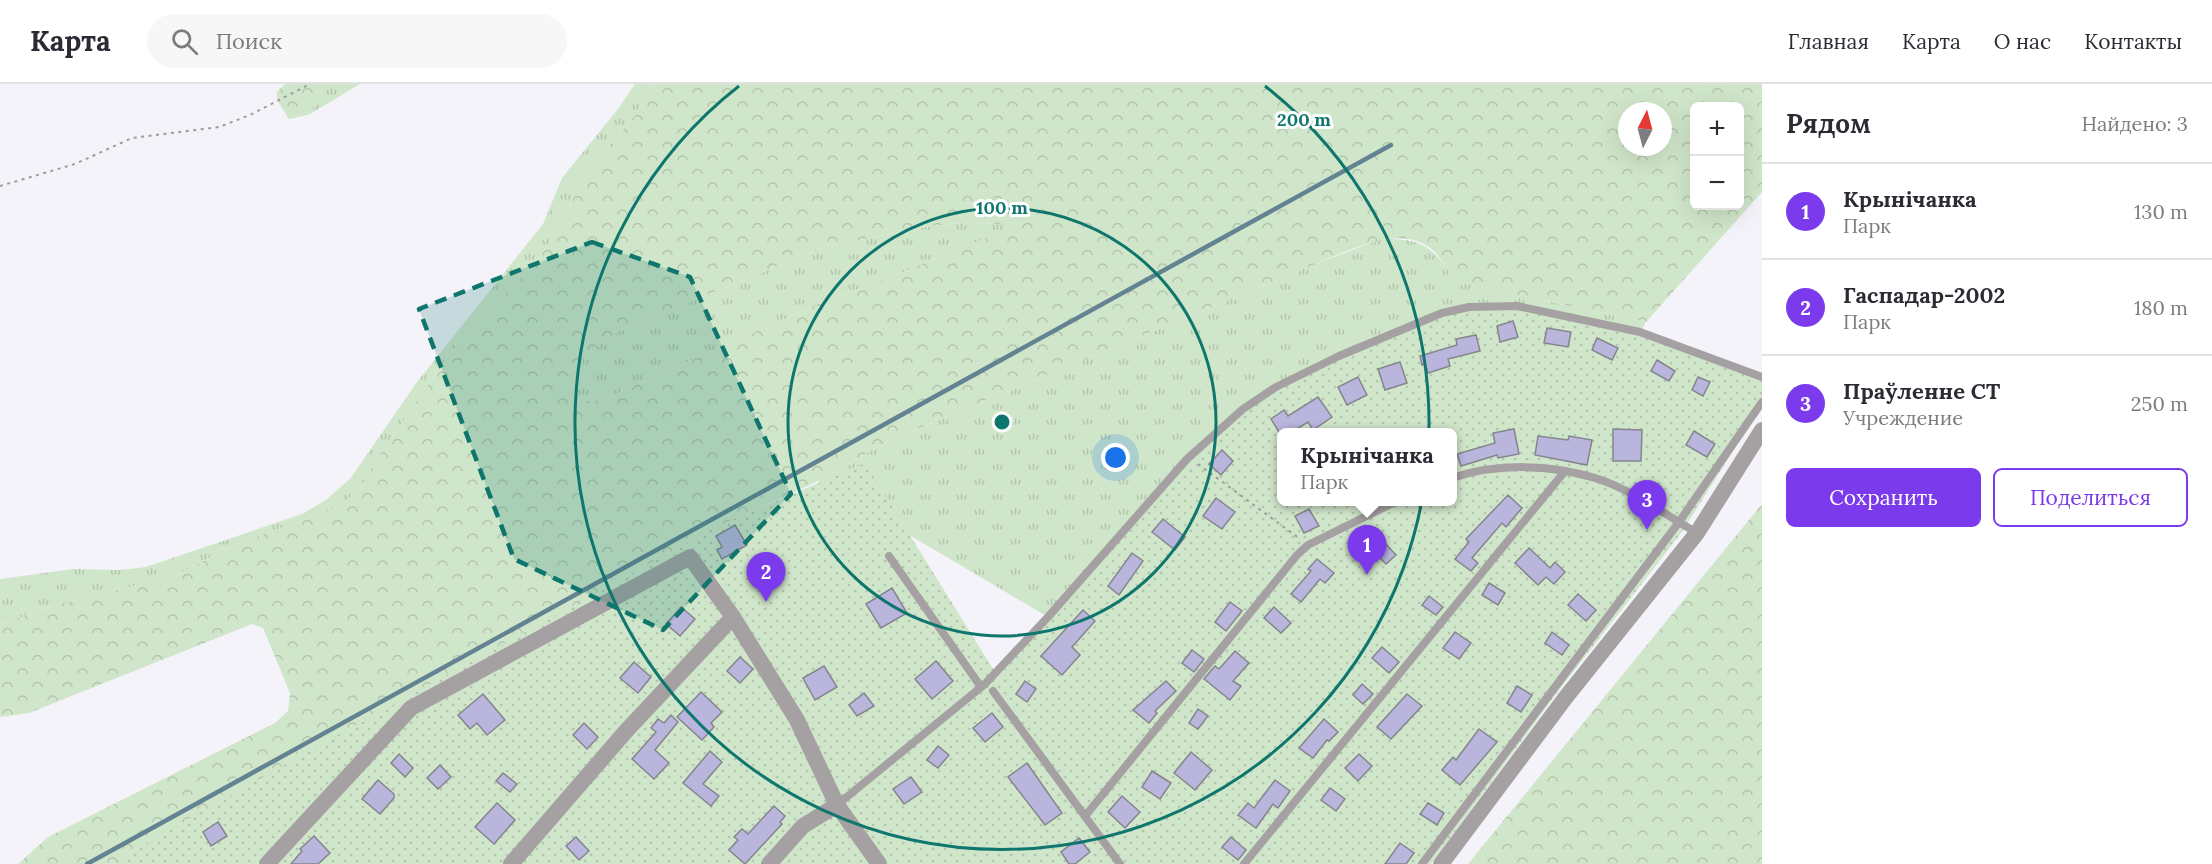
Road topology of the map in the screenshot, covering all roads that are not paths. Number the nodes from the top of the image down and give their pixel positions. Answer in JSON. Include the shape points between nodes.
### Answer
{"nodes":[{"id":1,"x":1762,"y":377,"type":"edge"},
{"id":2,"x":1762,"y":402,"type":"edge"},
{"id":3,"x":1762,"y":430,"type":"edge"},
{"id":4,"x":1565,"y":471,"type":"junction"},
{"id":5,"x":1457,"y":477,"type":"edge"},
{"id":6,"x":1385,"y":506,"type":"edge"},
{"id":7,"x":1678,"y":522,"type":"junction"},
{"id":8,"x":1697,"y":533,"type":"junction"},
{"id":9,"x":889,"y":556,"type":"dead end"},
{"id":10,"x":733,"y":617,"type":"junction"},
{"id":11,"x":981,"y":687,"type":"junction"},
{"id":12,"x":993,"y":691,"type":"dead end"},
{"id":13,"x":837,"y":805,"type":"junction"},
{"id":14,"x":1086,"y":815,"type":"junction"},
{"id":15,"x":267,"y":864,"type":"edge"},
{"id":16,"x":511,"y":864,"type":"edge"},
{"id":17,"x":769,"y":864,"type":"edge"},
{"id":18,"x":879,"y":864,"type":"edge"},
{"id":19,"x":1120,"y":864,"type":"edge"},
{"id":20,"x":1244,"y":864,"type":"edge"},
{"id":21,"x":1422,"y":864,"type":"edge"},
{"id":22,"x":1441,"y":864,"type":"edge"}],
"edges":[{"from":1,"to":11,"type":"lane","via":[[1640,332],[1517,306],[1469,307],[1432,318],[1339,356],[1276,387],[1243,409],[1189,457]]},
{"from":2,"to":7,"type":"lane"},
{"from":3,"to":8,"type":"street"},
{"from":4,"to":5,"type":"lane","via":[[1519,466]]},
{"from":4,"to":7,"type":"lane","via":[[1621,489]]},
{"from":4,"to":20,"type":"lane"},
{"from":6,"to":14,"type":"lane","via":[[1308,545],[1297,555]]},
{"from":7,"to":8,"type":"lane"},
{"from":7,"to":21,"type":"lane"},
{"from":8,"to":22,"type":"street","via":[[1566,697]]},
{"from":9,"to":11,"type":"lane"},
{"from":10,"to":13,"type":"street","via":[[797,720]]},
{"from":10,"to":15,"type":"street","via":[[690,557],[411,708]]},
{"from":10,"to":16,"type":"street","via":[[627,730]]},
{"from":11,"to":13,"type":"lane"},
{"from":12,"to":14,"type":"lane"},
{"from":13,"to":17,"type":"street","via":[[803,826]]},
{"from":13,"to":18,"type":"street"},
{"from":14,"to":19,"type":"lane"}]}
